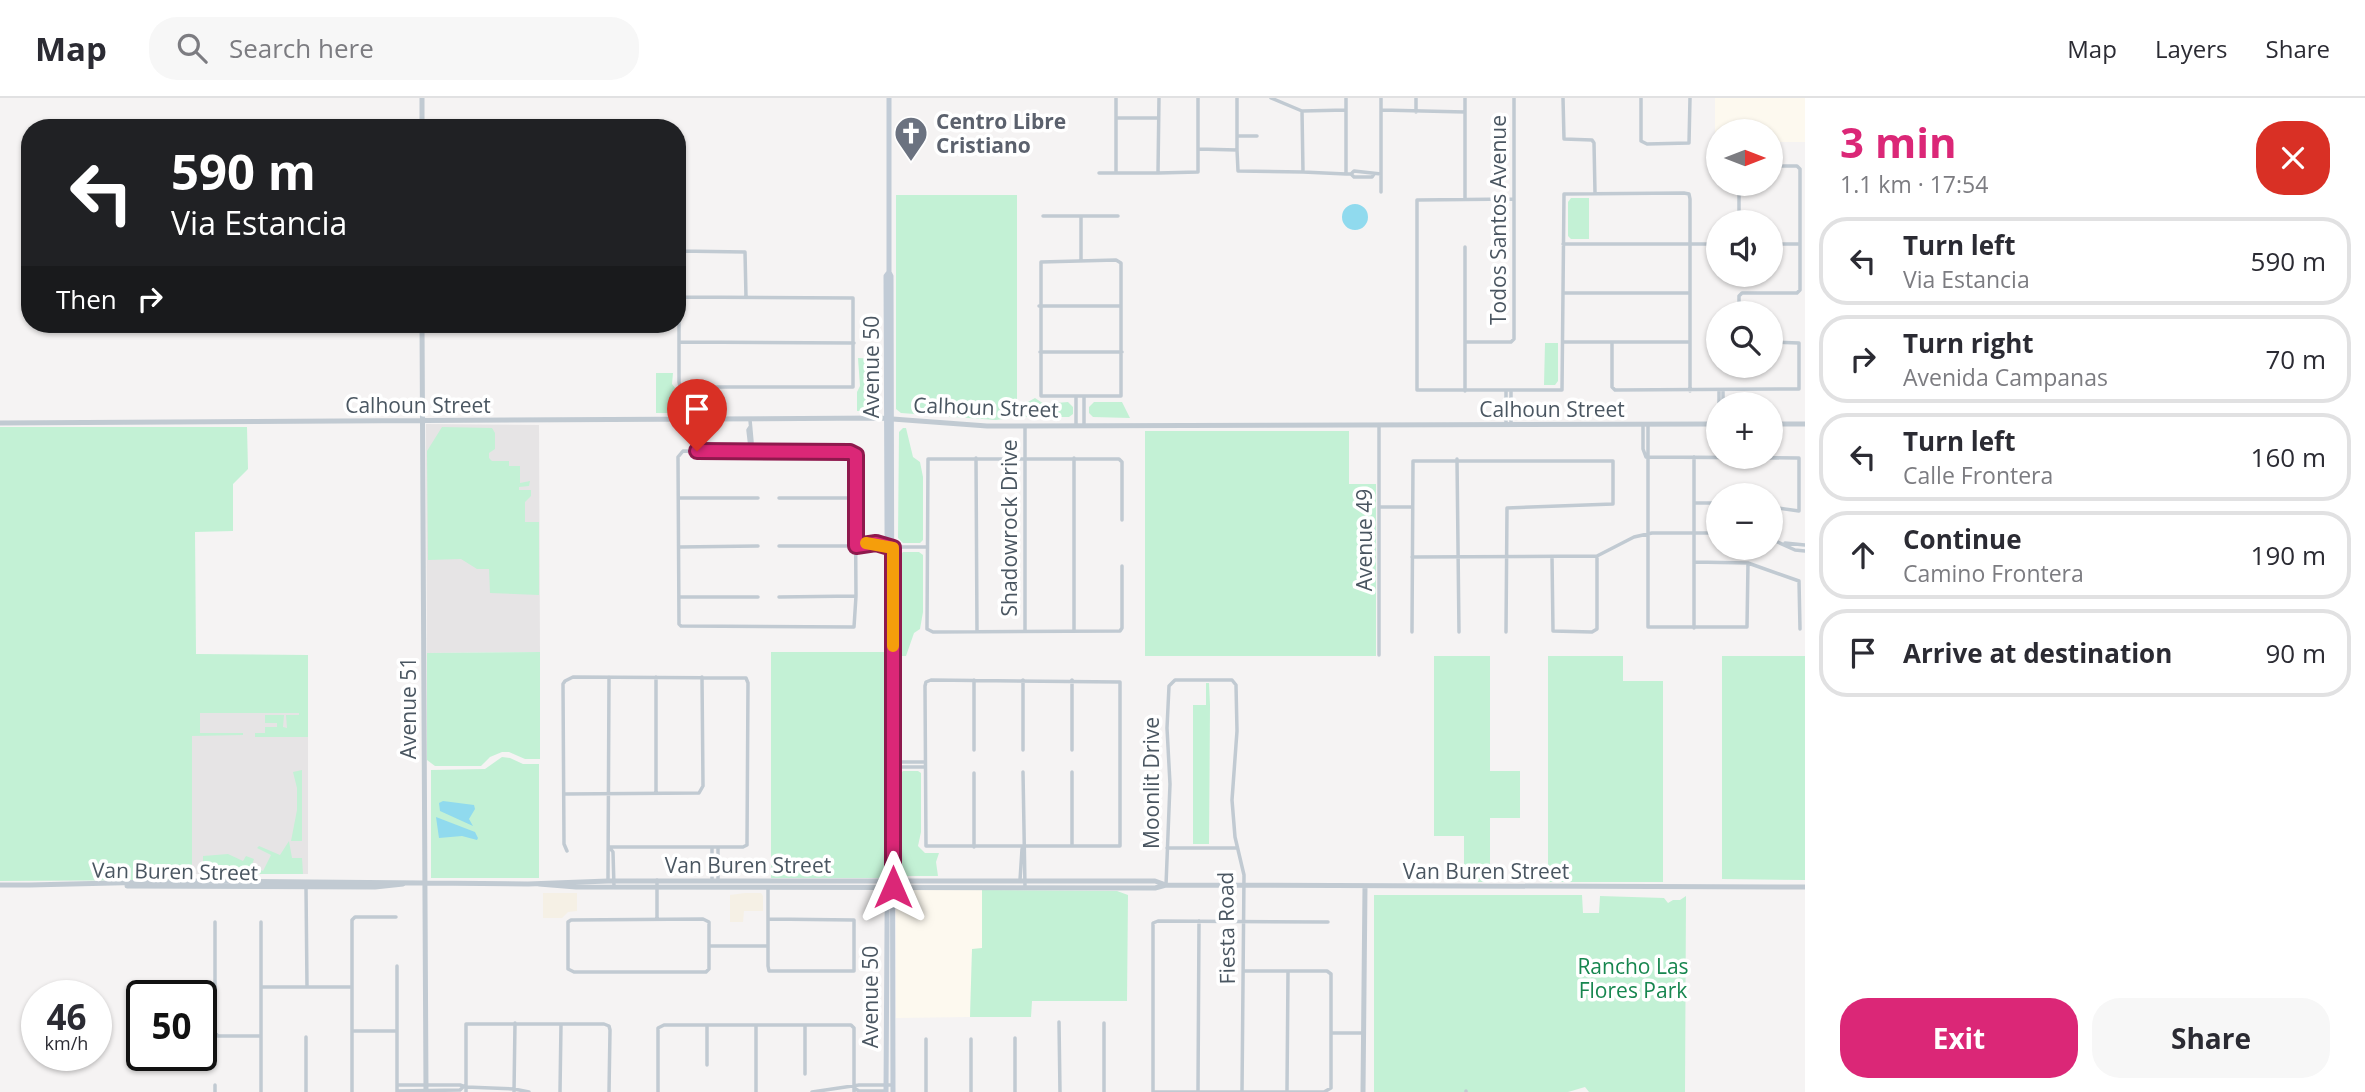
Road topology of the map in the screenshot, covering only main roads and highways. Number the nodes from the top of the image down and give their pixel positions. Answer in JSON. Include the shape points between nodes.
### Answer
{"nodes":[{"id":1,"x":889,"y":98,"type":"edge"},
{"id":2,"x":890,"y":885,"type":"junction"},
{"id":3,"x":885,"y":919,"type":"junction"},
{"id":4,"x":893,"y":964,"type":"junction"},
{"id":5,"x":886,"y":1014,"type":"junction"},
{"id":6,"x":886,"y":1089,"type":"edge"},
{"id":7,"x":893,"y":1089,"type":"edge"}],
"edges":[{"from":1,"to":2,"type":"main road","name":"Avenue 50"},
{"from":2,"to":3,"type":"main road","name":"Avenue 50"},
{"from":2,"to":4,"type":"main road","name":"Avenue 50"},
{"from":3,"to":4,"type":"main road","via":[[888,958]]},
{"from":3,"to":5,"type":"main road","name":"Avenue 50"},
{"from":4,"to":5,"type":"main road","via":[[888,970]]},
{"from":4,"to":7,"type":"main road","name":"Avenue 50"},
{"from":5,"to":6,"type":"main road","name":"Avenue 50"}]}
